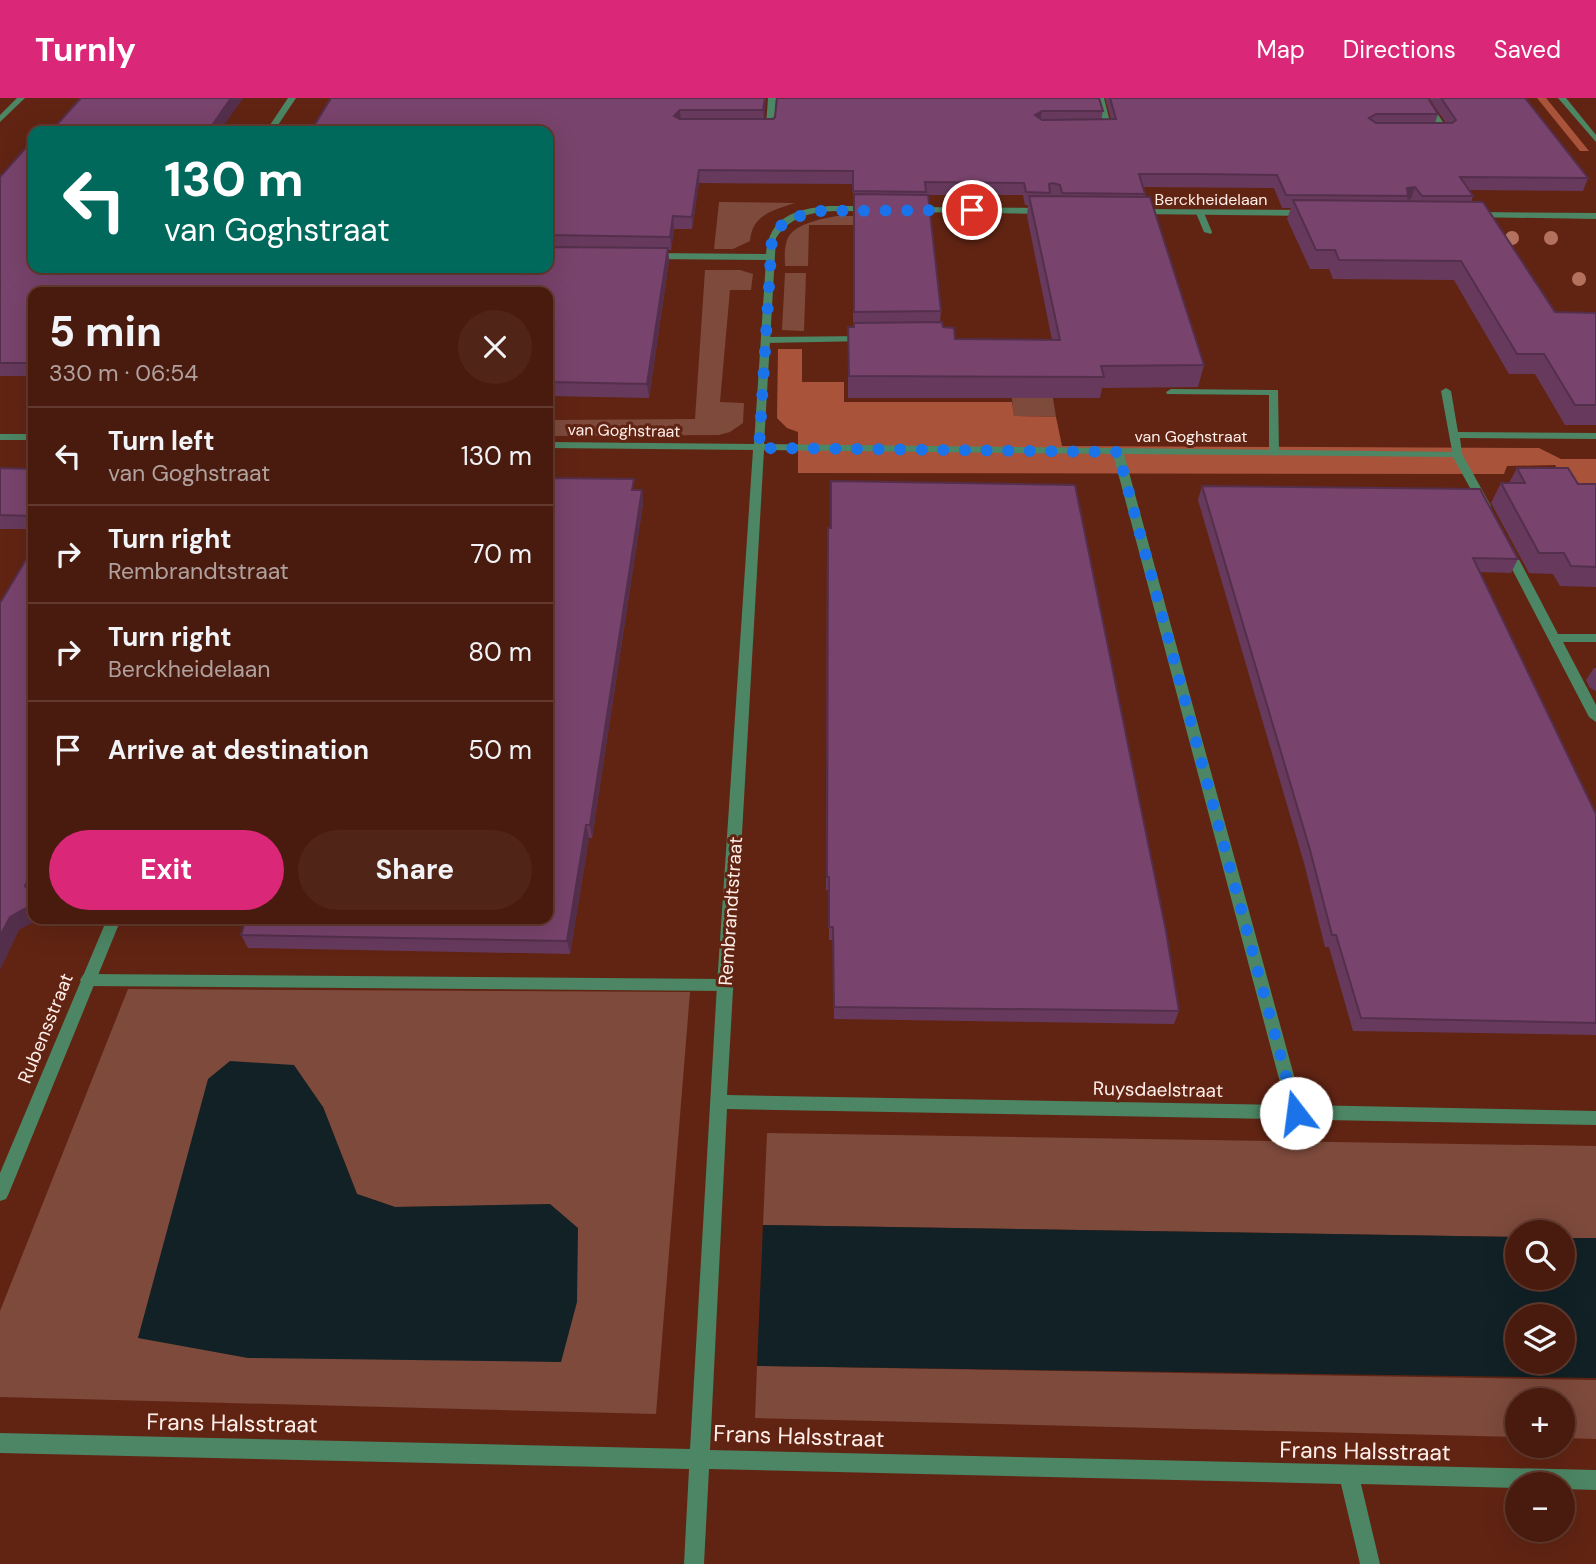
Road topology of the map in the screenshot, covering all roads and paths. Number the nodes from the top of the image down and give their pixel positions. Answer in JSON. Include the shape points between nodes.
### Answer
{"nodes":[{"id":1,"x":21,"y":98,"type":"edge"},
{"id":2,"x":292,"y":98,"type":"edge"},
{"id":3,"x":772,"y":98,"type":"edge"},
{"id":4,"x":1100,"y":98,"type":"edge"},
{"id":5,"x":1423,"y":98,"type":"edge"},
{"id":6,"x":1562,"y":98,"type":"edge"},
{"id":7,"x":0,"y":120,"type":"edge"},
{"id":8,"x":273,"y":126,"type":"edge"},
{"id":9,"x":744,"y":127,"type":"edge"},
{"id":10,"x":1096,"y":128,"type":"edge"},
{"id":11,"x":1421,"y":131,"type":"edge"},
{"id":12,"x":1596,"y":140,"type":"edge"},
{"id":13,"x":1055,"y":207,"type":"edge"},
{"id":14,"x":881,"y":209,"type":"edge"},
{"id":15,"x":895,"y":210,"type":"edge"},
{"id":16,"x":1121,"y":212,"type":"edge"},
{"id":17,"x":1200,"y":213,"type":"junction"},
{"id":18,"x":1318,"y":214,"type":"edge"},
{"id":19,"x":1466,"y":215,"type":"edge"},
{"id":20,"x":1596,"y":216,"type":"edge"},
{"id":21,"x":1208,"y":232,"type":"dead end"},
{"id":22,"x":637,"y":256,"type":"edge"},
{"id":23,"x":770,"y":257,"type":"junction"},
{"id":24,"x":877,"y":339,"type":"edge"},
{"id":25,"x":766,"y":340,"type":"junction"},
{"id":26,"x":1446,"y":391,"type":"dead end"},
{"id":27,"x":1171,"y":392,"type":"edge"},
{"id":28,"x":1454,"y":435,"type":"junction"},
{"id":29,"x":1596,"y":436,"type":"edge"},
{"id":30,"x":0,"y":437,"type":"edge"},
{"id":31,"x":28,"y":437,"type":"edge"},
{"id":32,"x":553,"y":445,"type":"edge"},
{"id":33,"x":759,"y":448,"type":"junction"},
{"id":34,"x":1118,"y":452,"type":"junction"},
{"id":35,"x":1274,"y":453,"type":"junction"},
{"id":36,"x":1457,"y":453,"type":"junction"},
{"id":37,"x":1490,"y":515,"type":"edge"},
{"id":38,"x":1503,"y":539,"type":"edge"},
{"id":39,"x":1555,"y":638,"type":"junction"},
{"id":40,"x":1596,"y":638,"type":"edge"},
{"id":41,"x":1596,"y":717,"type":"edge"},
{"id":42,"x":112,"y":924,"type":"edge"},
{"id":43,"x":88,"y":980,"type":"junction"},
{"id":44,"x":725,"y":985,"type":"junction"},
{"id":45,"x":719,"y":1102,"type":"junction"},
{"id":46,"x":1296,"y":1113,"type":"junction"},
{"id":47,"x":1596,"y":1118,"type":"edge"},
{"id":48,"x":0,"y":1193,"type":"edge"},
{"id":49,"x":0,"y":1443,"type":"edge"},
{"id":50,"x":699,"y":1457,"type":"junction"},
{"id":51,"x":1349,"y":1475,"type":"junction"},
{"id":52,"x":1596,"y":1480,"type":"edge"},
{"id":53,"x":694,"y":1564,"type":"edge"},
{"id":54,"x":1370,"y":1564,"type":"edge"}],
"edges":[{"from":1,"to":7,"type":"street"},
{"from":2,"to":8,"type":"street"},
{"from":3,"to":9,"type":"street","via":[[770,127]]},
{"from":4,"to":10,"type":"street","via":[[1110,128]]},
{"from":5,"to":11,"type":"street","via":[[1445,131]]},
{"from":6,"to":12,"type":"street"},
{"from":13,"to":15,"type":"street"},
{"from":14,"to":23,"type":"street","via":[[825,209],[795,216],[775,230]]},
{"from":16,"to":17,"type":"street","name":"Berckheidelaan"},
{"from":17,"to":18,"type":"street","name":"Berckheidelaan"},
{"from":17,"to":21,"type":"street"},
{"from":19,"to":20,"type":"street"},
{"from":22,"to":23,"type":"street"},
{"from":23,"to":25,"type":"street","name":"Rembrandtstraat"},
{"from":24,"to":25,"type":"street"},
{"from":25,"to":33,"type":"street","name":"Rembrandtstraat"},
{"from":26,"to":28,"type":"street"},
{"from":27,"to":35,"type":"street","via":[[1274,392]]},
{"from":28,"to":29,"type":"street"},
{"from":28,"to":36,"type":"street"},
{"from":30,"to":31,"type":"street"},
{"from":32,"to":33,"type":"street","name":"van Goghstraat"},
{"from":33,"to":34,"type":"street","name":"van Goghstraat"},
{"from":33,"to":44,"type":"street","name":"Rembrandtstraat"},
{"from":34,"to":35,"type":"street","name":"van Goghstraat"},
{"from":34,"to":46,"type":"street"},
{"from":35,"to":36,"type":"street","name":"van Goghstraat"},
{"from":36,"to":37,"type":"street"},
{"from":38,"to":39,"type":"street"},
{"from":39,"to":40,"type":"street"},
{"from":39,"to":41,"type":"street"},
{"from":42,"to":43,"type":"street","name":"Rubensstraat"},
{"from":43,"to":44,"type":"street"},
{"from":43,"to":48,"type":"street","name":"Rubensstraat"},
{"from":44,"to":45,"type":"street","name":"Rembrandtstraat"},
{"from":45,"to":46,"type":"street","name":"Ruysdaelstraat"},
{"from":45,"to":50,"type":"street","name":"Rembrandtstraat"},
{"from":46,"to":47,"type":"street","name":"Ruysdaelstraat"},
{"from":49,"to":50,"type":"street","name":"Frans Halsstraat"},
{"from":50,"to":51,"type":"street","name":"Frans Halsstraat"},
{"from":50,"to":53,"type":"street","name":"Rembrandtstraat"},
{"from":51,"to":52,"type":"street","name":"Frans Halsstraat"},
{"from":51,"to":54,"type":"street"}]}
